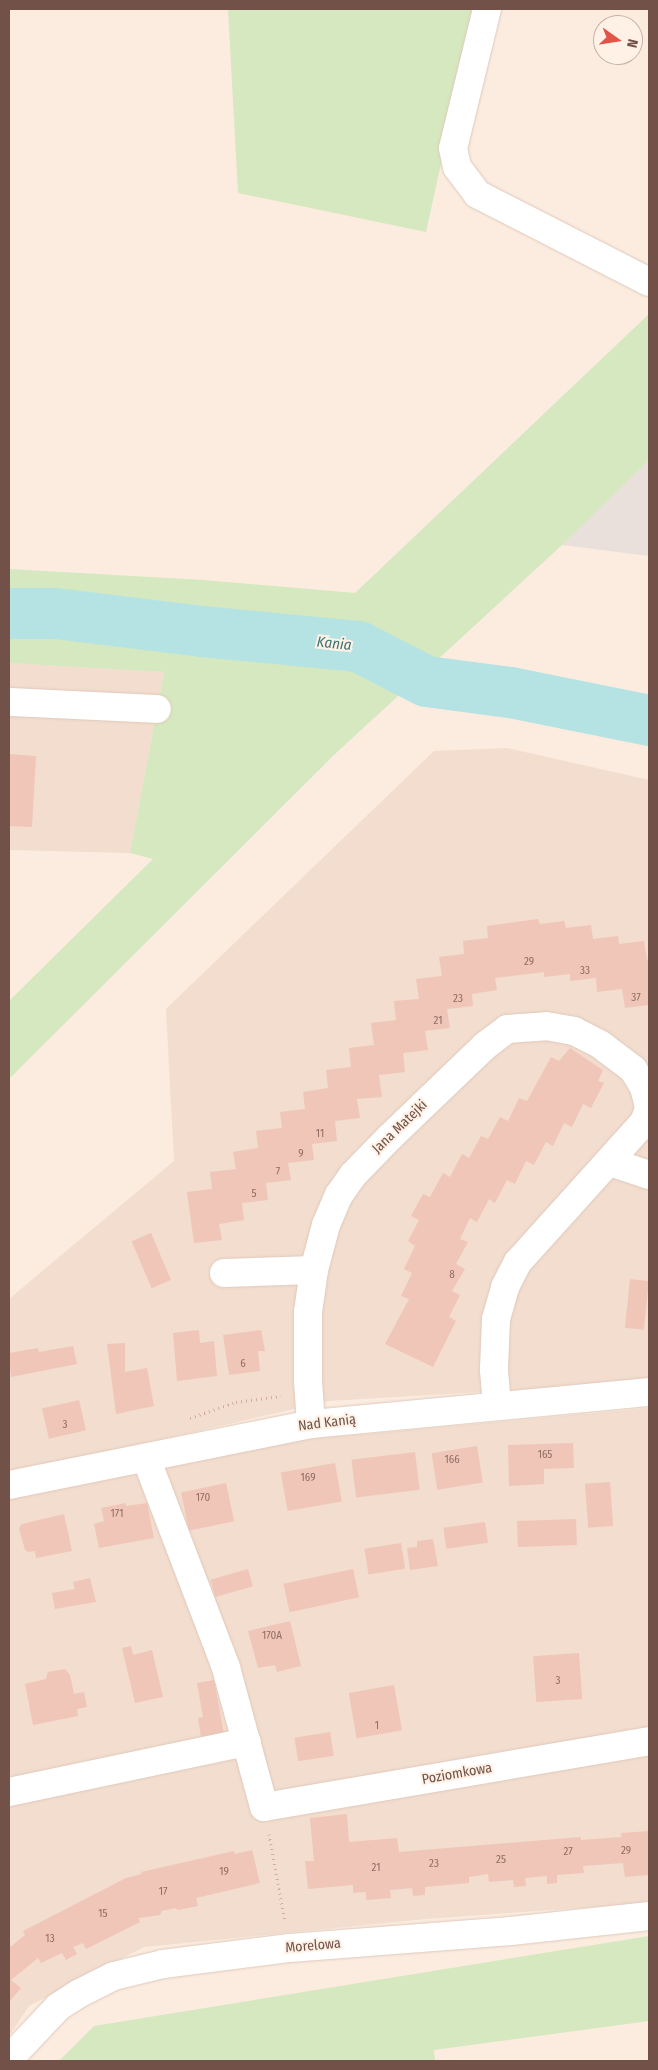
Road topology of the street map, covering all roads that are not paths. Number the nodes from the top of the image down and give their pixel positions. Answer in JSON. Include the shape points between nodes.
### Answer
{"nodes":[{"id":1,"x":486,"y":9,"type":"edge"},
{"id":2,"x":649,"y":282,"type":"edge"},
{"id":3,"x":9,"y":702,"type":"edge"},
{"id":4,"x":157,"y":709,"type":"dead end"},
{"id":5,"x":649,"y":1108,"type":"edge"},
{"id":6,"x":610,"y":1162,"type":"junction"},
{"id":7,"x":649,"y":1175,"type":"edge"},
{"id":8,"x":314,"y":1270,"type":"junction"},
{"id":9,"x":224,"y":1273,"type":"dead end"},
{"id":10,"x":649,"y":1392,"type":"edge"},
{"id":11,"x":497,"y":1405,"type":"junction"},
{"id":12,"x":311,"y":1424,"type":"junction"},
{"id":13,"x":146,"y":1458,"type":"junction"},
{"id":14,"x":9,"y":1485,"type":"edge"},
{"id":15,"x":649,"y":1741,"type":"edge"},
{"id":16,"x":247,"y":1742,"type":"junction"},
{"id":17,"x":9,"y":1792,"type":"edge"},
{"id":18,"x":649,"y":1916,"type":"edge"},
{"id":19,"x":9,"y":2059,"type":"edge"}],
"edges":[{"from":1,"to":2,"type":"street","via":[[453,148],[457,167],[477,194]]},
{"from":3,"to":4,"type":"street"},
{"from":5,"to":6,"type":"street","name":"Jana Matejki","via":[[644,1122]]},
{"from":5,"to":8,"type":"street","name":"Jana Matejki","via":[[644,1087],[633,1070],[601,1044],[574,1031],[546,1026],[507,1028],[479,1051],[353,1175],[339,1194],[326,1225]]},
{"from":6,"to":7,"type":"street"},
{"from":6,"to":11,"type":"street","name":"Jana Matejki","via":[[518,1262],[505,1287],[496,1320],[494,1369]]},
{"from":8,"to":9,"type":"street"},
{"from":8,"to":12,"type":"street","name":"Jana Matejki","via":[[308,1312]]},
{"from":10,"to":11,"type":"street","name":"Nad Kanią"},
{"from":11,"to":12,"type":"street","name":"Nad Kanią"},
{"from":12,"to":13,"type":"street","name":"Nad Kanią"},
{"from":13,"to":14,"type":"street","name":"Nad Kanią"},
{"from":13,"to":16,"type":"street","via":[[226,1668]]},
{"from":15,"to":16,"type":"street","name":"Poziomkowa","via":[[264,1807]]},
{"from":16,"to":17,"type":"street"},
{"from":18,"to":19,"type":"street","name":"Morelowa","via":[[511,1931],[290,1948],[163,1964],[114,1976],[58,2007]]}]}
